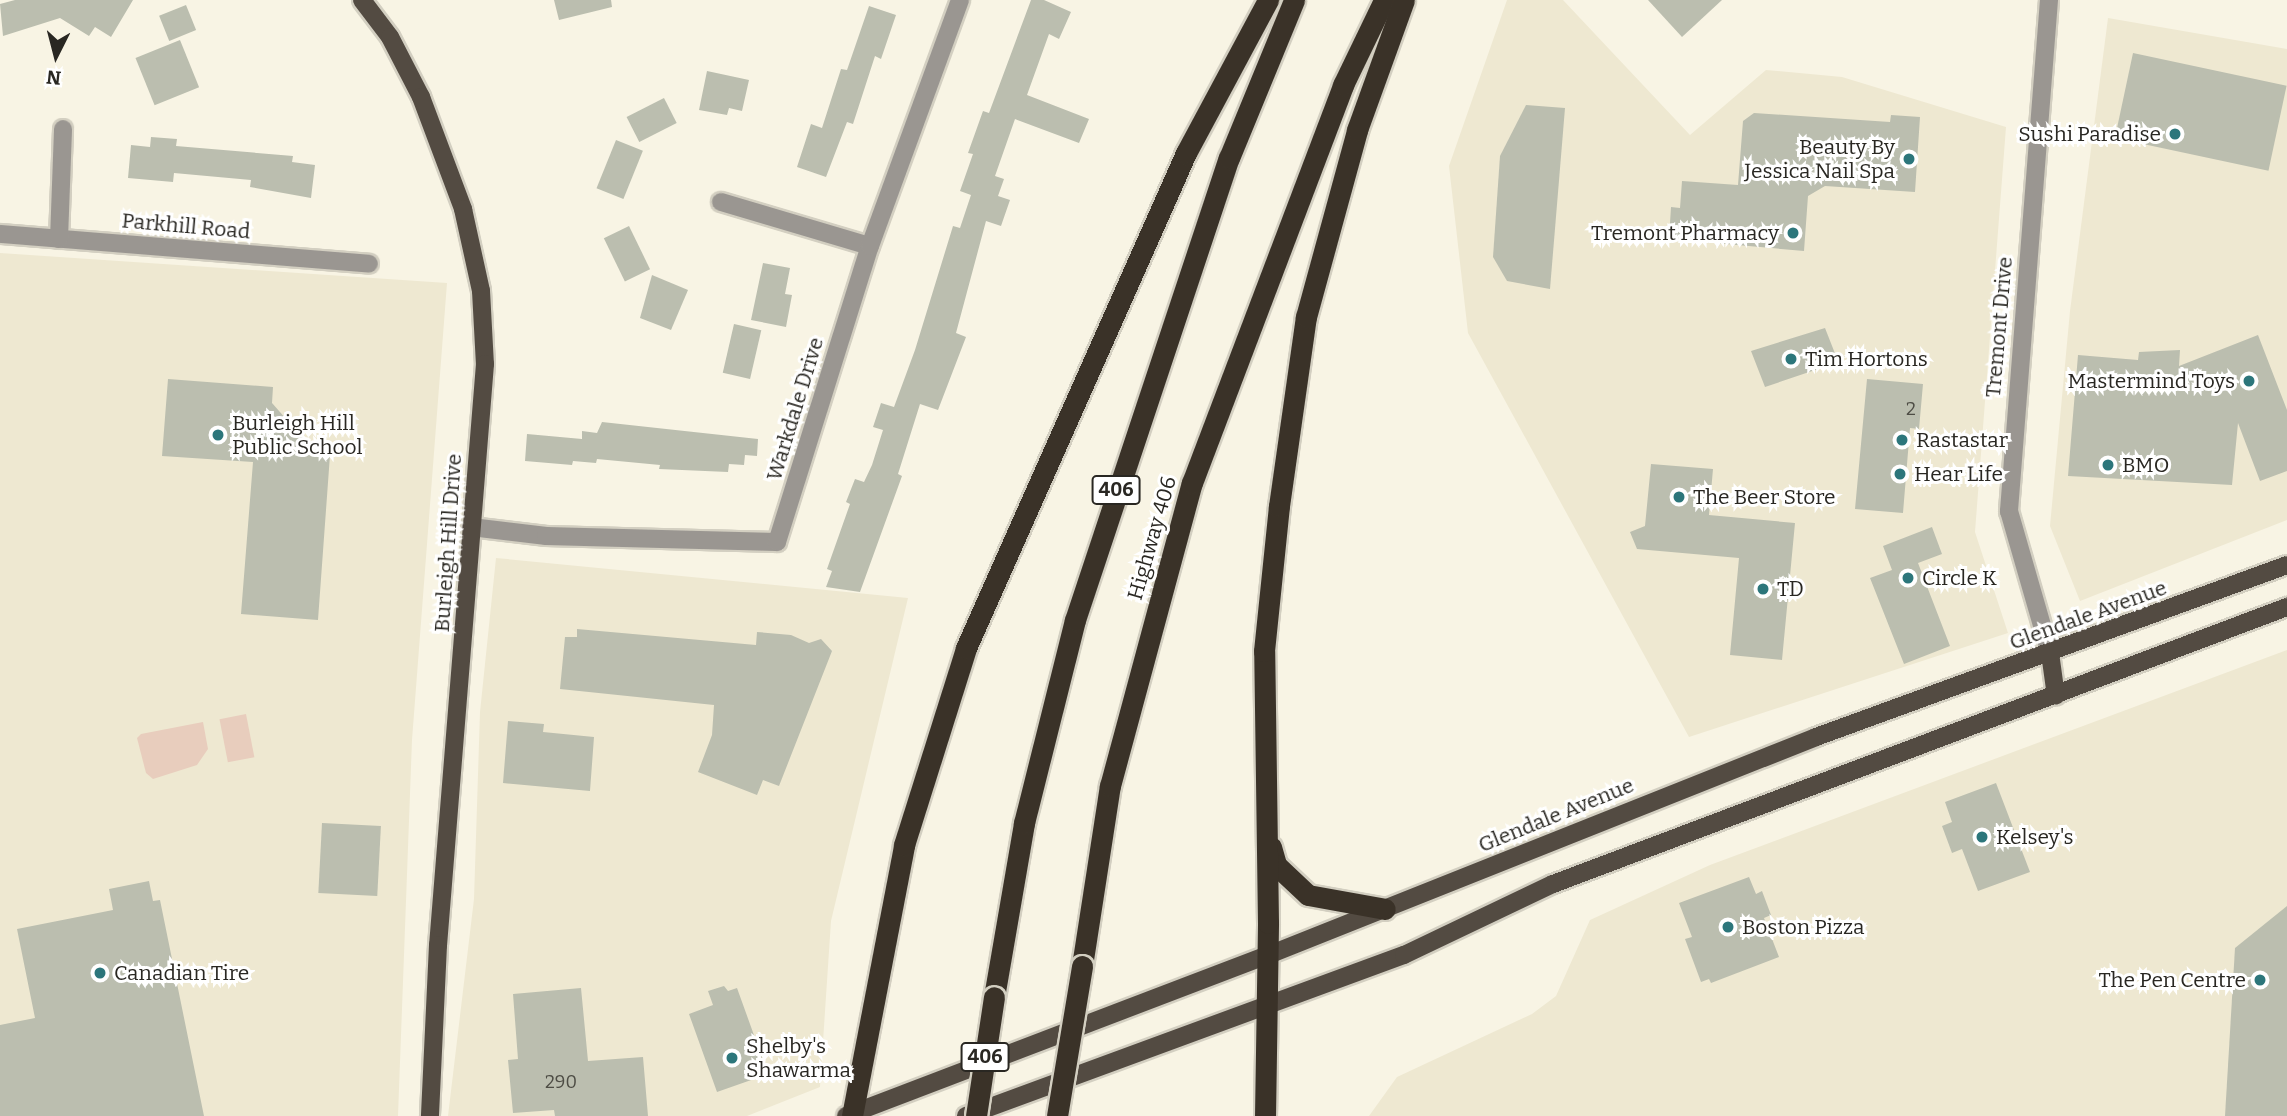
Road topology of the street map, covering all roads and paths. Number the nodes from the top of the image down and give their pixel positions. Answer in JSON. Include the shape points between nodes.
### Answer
{"nodes":[{"id":1,"x":362,"y":0,"type":"edge"},
{"id":2,"x":960,"y":0,"type":"edge"},
{"id":3,"x":1268,"y":0,"type":"edge"},
{"id":4,"x":1294,"y":0,"type":"edge"},
{"id":5,"x":1384,"y":0,"type":"edge"},
{"id":6,"x":1404,"y":0,"type":"edge"},
{"id":7,"x":2049,"y":0,"type":"edge"},
{"id":8,"x":62,"y":129,"type":"dead end"},
{"id":9,"x":721,"y":202,"type":"dead end"},
{"id":10,"x":0,"y":234,"type":"edge"},
{"id":11,"x":59,"y":239,"type":"junction"},
{"id":12,"x":870,"y":246,"type":"junction"},
{"id":13,"x":369,"y":264,"type":"dead end"},
{"id":14,"x":471,"y":527,"type":"junction"},
{"id":15,"x":2287,"y":565,"type":"edge"},
{"id":16,"x":2287,"y":607,"type":"edge"},
{"id":17,"x":2050,"y":653,"type":"junction"},
{"id":18,"x":2056,"y":696,"type":"junction"},
{"id":19,"x":1265,"y":821,"type":"junction"},
{"id":20,"x":1385,"y":909,"type":"junction"},
{"id":21,"x":1266,"y":956,"type":"junction"},
{"id":22,"x":1268,"y":1002,"type":"junction"},
{"id":23,"x":850,"y":1115,"type":"edge"},
{"id":24,"x":430,"y":1116,"type":"edge"},
{"id":25,"x":966,"y":1116,"type":"edge"},
{"id":26,"x":976,"y":1116,"type":"edge"},
{"id":27,"x":1057,"y":1116,"type":"edge"},
{"id":28,"x":1265,"y":1116,"type":"edge"}],
"edges":[{"from":1,"to":14,"type":"main road","name":"Burleigh Hill Drive","via":[[390,37],[421,97],[463,209],[481,291],[485,364]]},
{"from":2,"to":12,"type":"street","name":"Warkdale Drive"},
{"from":3,"to":23,"type":"highway","via":[[1186,153],[966,648],[904,845]]},
{"from":4,"to":26,"type":"highway","number":"406","bridge":true,"via":[[1216,197],[1075,620],[1024,823]]},
{"from":5,"to":27,"type":"highway","name":"Highway 406","bridge":true,"via":[[1343,85],[1192,483],[1110,786]]},
{"from":6,"to":19,"type":"highway","via":[[1357,130],[1306,317],[1264,651]]},
{"from":7,"to":17,"type":"street","name":"Tremont Drive","via":[[2009,511]]},
{"from":8,"to":11,"type":"street"},
{"from":9,"to":12,"type":"street"},
{"from":10,"to":11,"type":"street","name":"Parkhill Road"},
{"from":11,"to":13,"type":"street","name":"Parkhill Road"},
{"from":12,"to":14,"type":"street","name":"Warkdale Drive","via":[[777,542],[546,536]]},
{"from":14,"to":24,"type":"main road","name":"Burleigh Hill Drive","via":[[438,945]]},
{"from":15,"to":17,"type":"main road","name":"Glendale Avenue"},
{"from":16,"to":18,"type":"main road"},
{"from":17,"to":18,"type":"main road"},
{"from":17,"to":20,"type":"main road","name":"Glendale Avenue","via":[[1779,751]]},
{"from":18,"to":22,"type":"main road","via":[[1553,884],[1404,955]]},
{"from":19,"to":20,"type":"highway","via":[[1276,865],[1303,891]]},
{"from":19,"to":21,"type":"highway"},
{"from":20,"to":21,"type":"main road","name":"Glendale Avenue"},
{"from":21,"to":22,"type":"highway"},
{"from":21,"to":23,"type":"main road","name":"Glendale Avenue"},
{"from":22,"to":25,"type":"main road"},
{"from":22,"to":28,"type":"highway"}]}
